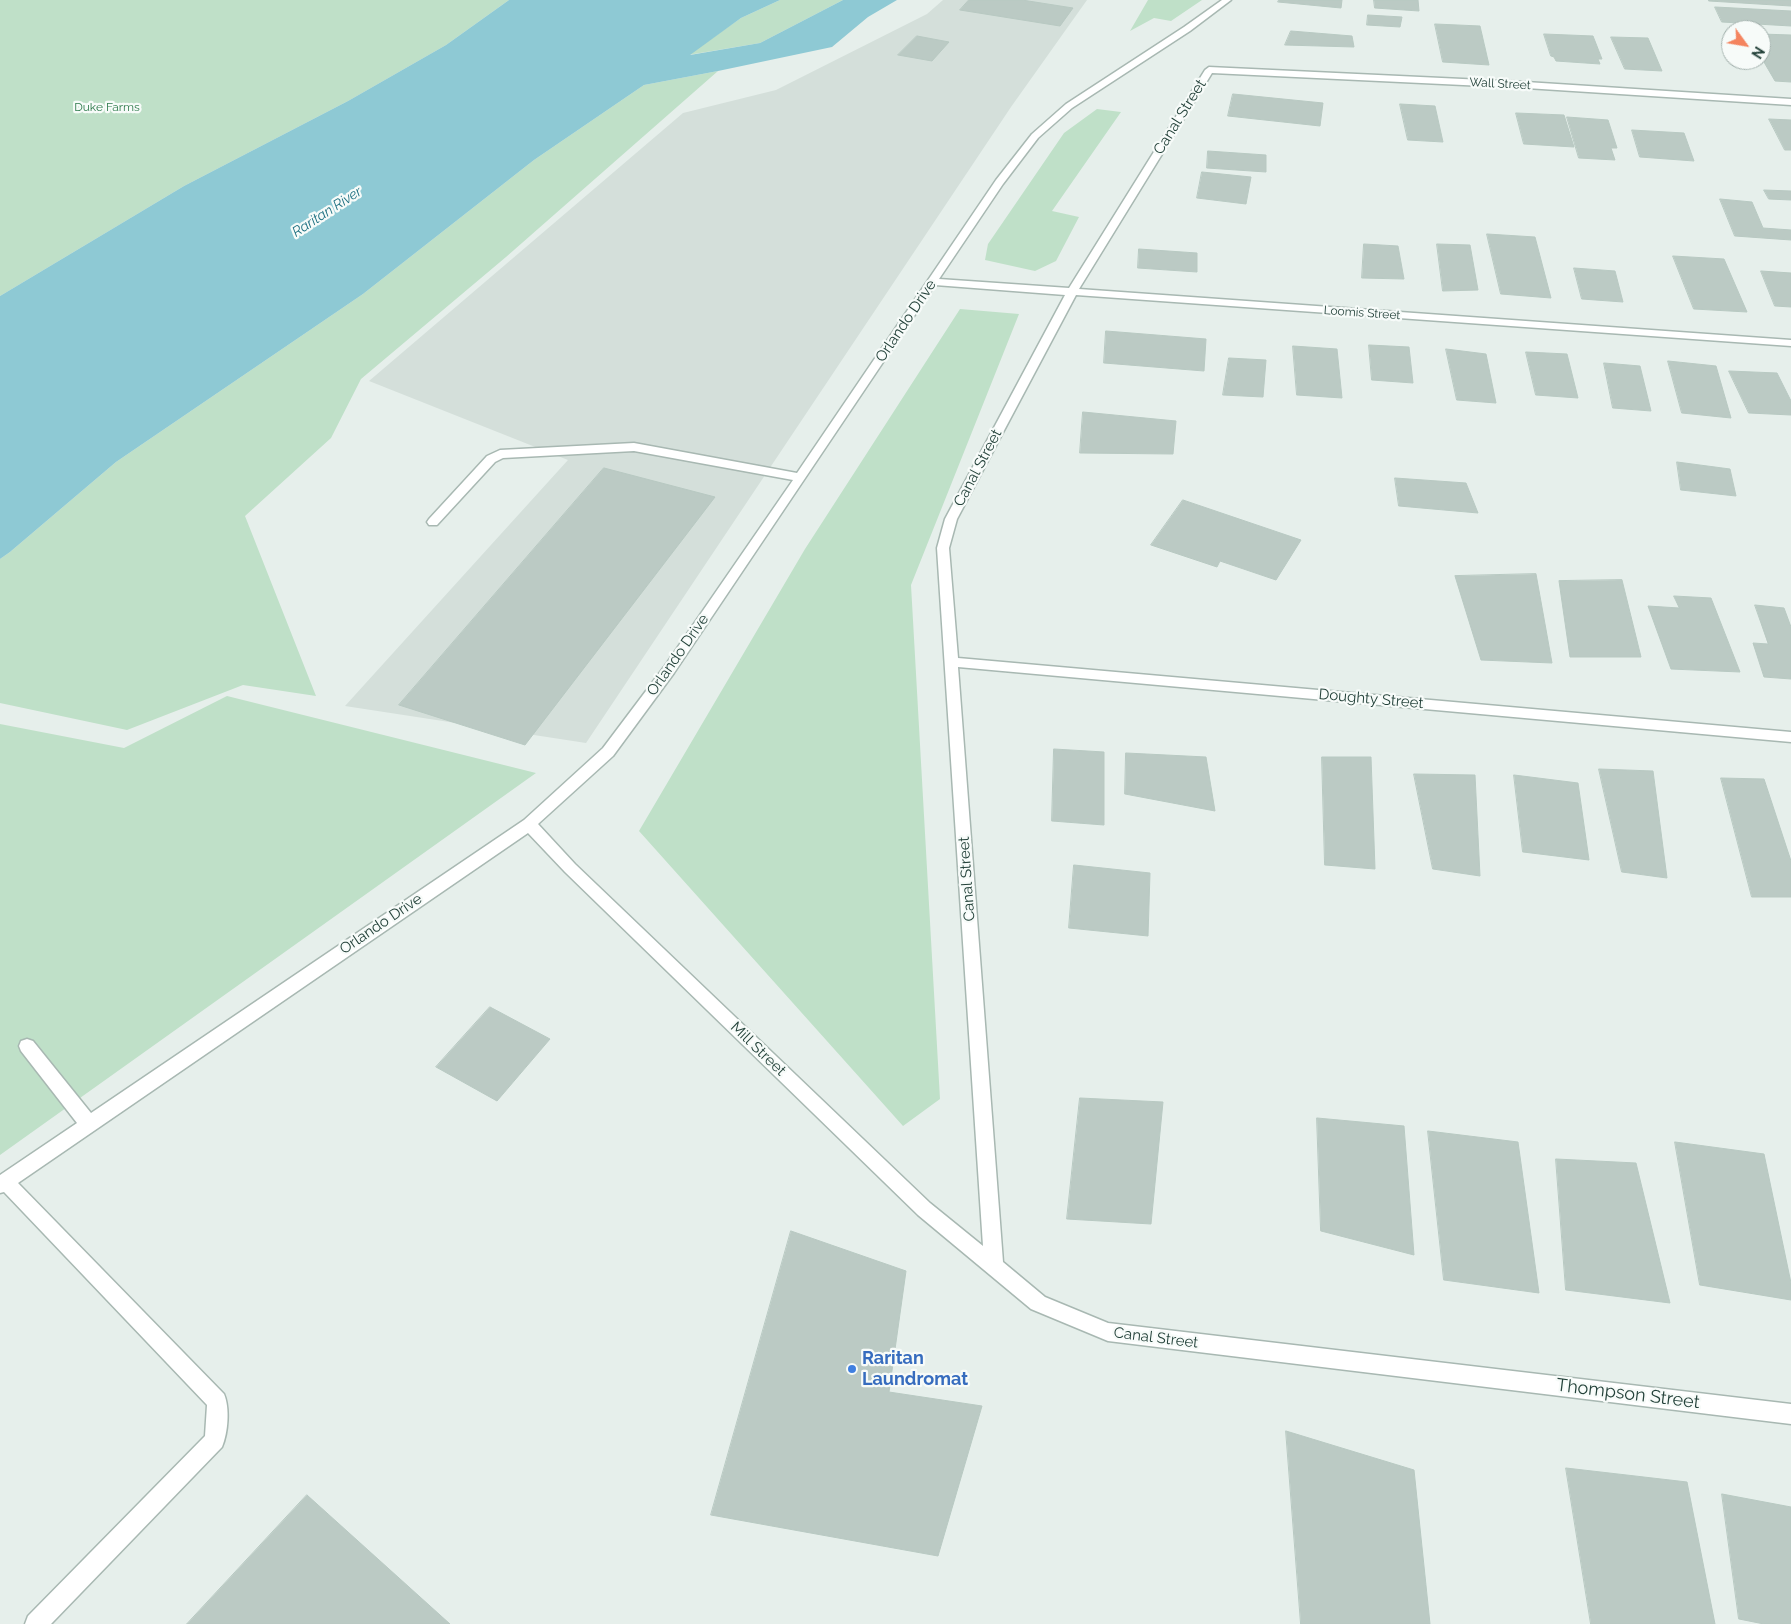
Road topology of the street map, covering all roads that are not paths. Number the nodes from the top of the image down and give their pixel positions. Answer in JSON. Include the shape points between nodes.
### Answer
{"nodes":[{"id":1,"x":1227,"y":0,"type":"edge"},
{"id":2,"x":1209,"y":70,"type":"joint"},
{"id":3,"x":1791,"y":102,"type":"edge"},
{"id":4,"x":932,"y":282,"type":"junction"},
{"id":5,"x":1072,"y":292,"type":"junction"},
{"id":6,"x":1791,"y":343,"type":"edge"},
{"id":7,"x":799,"y":477,"type":"junction"},
{"id":8,"x":432,"y":522,"type":"dead end"},
{"id":9,"x":951,"y":662,"type":"junction"},
{"id":10,"x":1791,"y":737,"type":"edge"},
{"id":11,"x":530,"y":824,"type":"junction"},
{"id":12,"x":27,"y":1046,"type":"dead end"},
{"id":13,"x":88,"y":1123,"type":"junction"},
{"id":14,"x":2,"y":1183,"type":"edge"},
{"id":15,"x":994,"y":1267,"type":"junction"},
{"id":16,"x":1465,"y":1374,"type":"joint"},
{"id":17,"x":1791,"y":1414,"type":"edge"},
{"id":18,"x":36,"y":1624,"type":"edge"}],
"edges":[{"from":1,"to":4,"type":"street","name":"Orlando Drive","via":[[1069,106],[1035,136],[999,182]]},
{"from":2,"to":3,"type":"street","name":"Wall Street"},
{"from":2,"to":5,"type":"street","name":"Canal Street"},
{"from":4,"to":5,"type":"street","name":"Loomis Street"},
{"from":4,"to":7,"type":"street","name":"Orlando Drive"},
{"from":5,"to":6,"type":"street","name":"Loomis Street"},
{"from":5,"to":9,"type":"street","name":"Canal Street","via":[[951,519],[943,548]]},
{"from":7,"to":8,"type":"street","via":[[634,447],[500,454],[491,459]]},
{"from":7,"to":11,"type":"street","name":"Orlando Drive","via":[[669,670],[608,752]]},
{"from":9,"to":10,"type":"street","name":"Doughty Street"},
{"from":9,"to":15,"type":"street","name":"Canal Street"},
{"from":11,"to":13,"type":"street","name":"Orlando Drive"},
{"from":11,"to":15,"type":"street","name":"Mill Street","via":[[570,868],[924,1209]]},
{"from":12,"to":13,"type":"street"},
{"from":13,"to":14,"type":"street","name":"Orlando Drive"},
{"from":14,"to":18,"type":"street","via":[[218,1401],[215,1440]]},
{"from":15,"to":16,"type":"street","name":"Canal Street","via":[[1038,1303],[1108,1332]]},
{"from":16,"to":17,"type":"street","name":"Thompson Street"}]}
